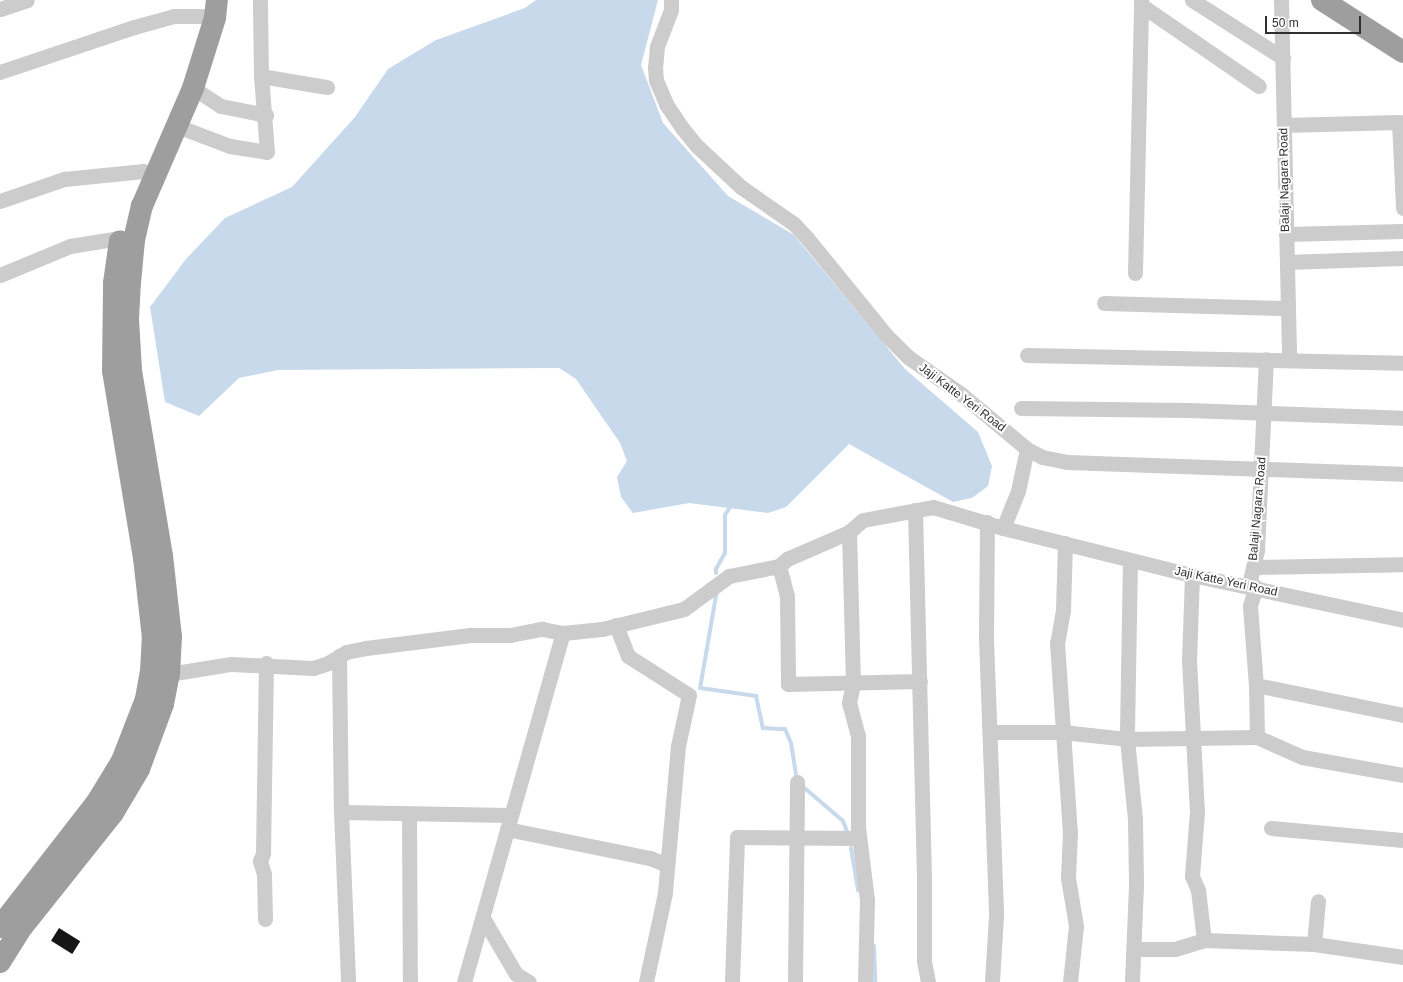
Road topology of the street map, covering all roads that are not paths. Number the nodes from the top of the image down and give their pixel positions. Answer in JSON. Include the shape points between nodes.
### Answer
{"nodes":[{"id":1,"x":27,"y":0,"type":"edge"},
{"id":2,"x":217,"y":0,"type":"edge"},
{"id":3,"x":260,"y":0,"type":"edge"},
{"id":4,"x":671,"y":0,"type":"edge"},
{"id":5,"x":1192,"y":0,"type":"edge"},
{"id":6,"x":1281,"y":0,"type":"edge"},
{"id":7,"x":1322,"y":0,"type":"edge"},
{"id":8,"x":1347,"y":0,"type":"edge"},
{"id":9,"x":1141,"y":3,"type":"edge"},
{"id":10,"x":204,"y":8,"type":"edge"},
{"id":11,"x":0,"y":9,"type":"edge"},
{"id":12,"x":1403,"y":35,"type":"edge"},
{"id":13,"x":1403,"y":52,"type":"edge"},
{"id":14,"x":1282,"y":58,"type":"junction"},
{"id":15,"x":0,"y":72,"type":"edge"},
{"id":16,"x":261,"y":76,"type":"junction"},
{"id":17,"x":1259,"y":86,"type":"dead end"},
{"id":18,"x":326,"y":87,"type":"dead end"},
{"id":19,"x":193,"y":88,"type":"junction"},
{"id":20,"x":266,"y":115,"type":"junction"},
{"id":21,"x":1284,"y":125,"type":"junction"},
{"id":22,"x":177,"y":126,"type":"junction"},
{"id":23,"x":144,"y":171,"type":"junction"},
{"id":24,"x":0,"y":201,"type":"edge"},
{"id":25,"x":1403,"y":208,"type":"edge"},
{"id":26,"x":1403,"y":231,"type":"edge"},
{"id":27,"x":1286,"y":234,"type":"junction"},
{"id":28,"x":120,"y":238,"type":"junction"},
{"id":29,"x":1403,"y":258,"type":"edge"},
{"id":30,"x":1287,"y":262,"type":"junction"},
{"id":31,"x":1135,"y":273,"type":"dead end"},
{"id":32,"x":0,"y":275,"type":"edge"},
{"id":33,"x":1104,"y":303,"type":"dead end"},
{"id":34,"x":1288,"y":308,"type":"junction"},
{"id":35,"x":1027,"y":355,"type":"dead end"},
{"id":36,"x":1266,"y":359,"type":"junction"},
{"id":37,"x":1289,"y":360,"type":"junction"},
{"id":38,"x":1403,"y":363,"type":"edge"},
{"id":39,"x":1021,"y":408,"type":"dead end"},
{"id":40,"x":1265,"y":412,"type":"junction"},
{"id":41,"x":1403,"y":418,"type":"edge"},
{"id":42,"x":1027,"y":449,"type":"junction"},
{"id":43,"x":1262,"y":469,"type":"junction"},
{"id":44,"x":1403,"y":474,"type":"edge"},
{"id":45,"x":915,"y":510,"type":"junction"},
{"id":46,"x":987,"y":522,"type":"junction"},
{"id":47,"x":1003,"y":528,"type":"junction"},
{"id":48,"x":849,"y":532,"type":"junction"},
{"id":49,"x":1065,"y":543,"type":"junction"},
{"id":50,"x":1130,"y":560,"type":"junction"},
{"id":51,"x":1403,"y":564,"type":"edge"},
{"id":52,"x":780,"y":566,"type":"junction"},
{"id":53,"x":1253,"y":567,"type":"junction"},
{"id":54,"x":1192,"y":575,"type":"junction"},
{"id":55,"x":1253,"y":586,"type":"junction"},
{"id":56,"x":1403,"y":620,"type":"edge"},
{"id":57,"x":616,"y":625,"type":"junction"},
{"id":58,"x":563,"y":633,"type":"junction"},
{"id":59,"x":339,"y":656,"type":"junction"},
{"id":60,"x":266,"y":664,"type":"junction"},
{"id":61,"x":160,"y":673,"type":"junction"},
{"id":62,"x":920,"y":681,"type":"junction"},
{"id":63,"x":853,"y":684,"type":"junction"},
{"id":64,"x":1256,"y":685,"type":"junction"},
{"id":65,"x":1403,"y":715,"type":"edge"},
{"id":66,"x":991,"y":732,"type":"junction"},
{"id":67,"x":1062,"y":732,"type":"junction"},
{"id":68,"x":1256,"y":737,"type":"junction"},
{"id":69,"x":1192,"y":738,"type":"junction"},
{"id":70,"x":1127,"y":739,"type":"junction"},
{"id":71,"x":1403,"y":775,"type":"edge"},
{"id":72,"x":797,"y":782,"type":"dead end"},
{"id":73,"x":341,"y":812,"type":"junction"},
{"id":74,"x":409,"y":814,"type":"junction"},
{"id":75,"x":509,"y":822,"type":"junction"},
{"id":76,"x":1271,"y":828,"type":"dead end"},
{"id":77,"x":797,"y":836,"type":"junction"},
{"id":78,"x":859,"y":838,"type":"junction"},
{"id":79,"x":1403,"y":840,"type":"edge"},
{"id":80,"x":667,"y":865,"type":"junction"},
{"id":81,"x":1318,"y":901,"type":"dead end"},
{"id":82,"x":483,"y":918,"type":"junction"},
{"id":83,"x":265,"y":919,"type":"dead end"},
{"id":84,"x":0,"y":927,"type":"edge"},
{"id":85,"x":1204,"y":940,"type":"junction"},
{"id":86,"x":1314,"y":944,"type":"junction"},
{"id":87,"x":1135,"y":949,"type":"junction"},
{"id":88,"x":1403,"y":957,"type":"edge"},
{"id":89,"x":0,"y":962,"type":"edge"},
{"id":90,"x":348,"y":980,"type":"dead end"},
{"id":91,"x":410,"y":982,"type":"edge"},
{"id":92,"x":464,"y":982,"type":"edge"},
{"id":93,"x":528,"y":982,"type":"edge"},
{"id":94,"x":646,"y":982,"type":"edge"},
{"id":95,"x":732,"y":982,"type":"edge"},
{"id":96,"x":794,"y":982,"type":"edge"},
{"id":97,"x":865,"y":982,"type":"edge"},
{"id":98,"x":928,"y":982,"type":"edge"},
{"id":99,"x":992,"y":982,"type":"edge"},
{"id":100,"x":1070,"y":982,"type":"edge"},
{"id":101,"x":1132,"y":982,"type":"edge"}],
"edges":[{"from":1,"to":11,"type":"street"},
{"from":2,"to":19,"type":"highway","via":[[215,18]]},
{"from":3,"to":16,"type":"street"},
{"from":4,"to":42,"type":"street","name":"Jaji Katte Yeri Road","via":[[671,10],[657,46],[656,80],[666,104],[696,146],[742,187],[794,224],[886,335],[908,357],[961,394]]},
{"from":5,"to":14,"type":"street"},
{"from":6,"to":14,"type":"street","name":"Balaji Nagara Road"},
{"from":7,"to":13,"type":"highway"},
{"from":8,"to":12,"type":"highway"},
{"from":9,"to":17,"type":"street"},
{"from":9,"to":31,"type":"street"},
{"from":10,"to":15,"type":"street","via":[[134,27]]},
{"from":10,"to":23,"type":"highway","via":[[185,85]]},
{"from":14,"to":21,"type":"street","name":"Balaji Nagara Road"},
{"from":16,"to":18,"type":"street"},
{"from":16,"to":20,"type":"street"},
{"from":19,"to":20,"type":"street","via":[[221,106]]},
{"from":19,"to":22,"type":"highway"},
{"from":20,"to":22,"type":"street","via":[[267,152],[230,146]]},
{"from":21,"to":25,"type":"street","via":[[1399,122]]},
{"from":21,"to":27,"type":"street","name":"Balaji Nagara Road"},
{"from":22,"to":61,"type":"highway","via":[[142,206],[134,240],[128,319],[131,370],[162,556],[171,637]]},
{"from":23,"to":24,"type":"street","via":[[64,179]]},
{"from":23,"to":28,"type":"highway"},
{"from":26,"to":27,"type":"street"},
{"from":27,"to":30,"type":"street","name":"Balaji Nagara Road"},
{"from":28,"to":32,"type":"street","via":[[70,246]]},
{"from":28,"to":61,"type":"highway","via":[[114,283],[113,371]]},
{"from":29,"to":30,"type":"street"},
{"from":30,"to":34,"type":"street","name":"Balaji Nagara Road"},
{"from":33,"to":34,"type":"street"},
{"from":34,"to":37,"type":"street","name":"Balaji Nagara Road"},
{"from":35,"to":36,"type":"street"},
{"from":36,"to":37,"type":"street"},
{"from":36,"to":40,"type":"street","name":"Balaji Nagara Road"},
{"from":37,"to":38,"type":"street"},
{"from":39,"to":40,"type":"street"},
{"from":40,"to":41,"type":"street"},
{"from":40,"to":43,"type":"street","name":"Balaji Nagara Road"},
{"from":42,"to":43,"type":"street","name":"Jaji Katte Yeri Road","via":[[1042,457],[1067,462]]},
{"from":42,"to":47,"type":"street","via":[[1018,491]]},
{"from":43,"to":44,"type":"street","name":"Jaji Katte Yeri Road"},
{"from":43,"to":53,"type":"street","name":"Balaji Nagara Road","via":[[1257,550]]},
{"from":45,"to":46,"type":"street","name":"Jaji Katte Yeri Road","via":[[933,507]]},
{"from":45,"to":48,"type":"street","name":"Jaji Katte Yeri Road","via":[[862,520]]},
{"from":45,"to":62,"type":"street"},
{"from":46,"to":47,"type":"street","name":"Jaji Katte Yeri Road"},
{"from":46,"to":66,"type":"street","via":[[986,638]]},
{"from":47,"to":49,"type":"street","name":"Jaji Katte Yeri Road"},
{"from":48,"to":52,"type":"street","name":"Jaji Katte Yeri Road","via":[[787,559]]},
{"from":48,"to":63,"type":"street"},
{"from":49,"to":50,"type":"street","name":"Jaji Katte Yeri Road"},
{"from":49,"to":67,"type":"street","via":[[1063,610],[1057,643]]},
{"from":50,"to":54,"type":"street","name":"Jaji Katte Yeri Road"},
{"from":50,"to":70,"type":"street"},
{"from":51,"to":53,"type":"street"},
{"from":52,"to":57,"type":"street","via":[[729,576],[684,609]]},
{"from":52,"to":63,"type":"street","via":[[787,596],[788,684]]},
{"from":53,"to":55,"type":"street","name":"Balaji Nagara Road"},
{"from":54,"to":55,"type":"street","name":"Jaji Katte Yeri Road"},
{"from":54,"to":69,"type":"street","via":[[1189,660]]},
{"from":55,"to":56,"type":"street","name":"Jaji Katte Yeri Road","via":[[1341,609]]},
{"from":55,"to":64,"type":"street","name":"Balaji Nagara Road","via":[[1250,606]]},
{"from":57,"to":58,"type":"street"},
{"from":57,"to":80,"type":"street","via":[[628,656],[689,695],[678,746]]},
{"from":58,"to":59,"type":"street","via":[[542,629],[510,635],[470,635],[366,648]]},
{"from":58,"to":75,"type":"street"},
{"from":59,"to":60,"type":"street","via":[[312,668]]},
{"from":59,"to":73,"type":"street"},
{"from":60,"to":61,"type":"street","via":[[231,664]]},
{"from":60,"to":83,"type":"street","via":[[263,853],[260,861],[264,874]]},
{"from":61,"to":84,"type":"highway","via":[[115,773],[97,802]]},
{"from":61,"to":89,"type":"highway","via":[[163,704],[138,769],[112,813],[19,931]]},
{"from":62,"to":63,"type":"street"},
{"from":62,"to":98,"type":"street","via":[[924,961]]},
{"from":63,"to":78,"type":"street","via":[[849,702],[858,736]]},
{"from":64,"to":65,"type":"street"},
{"from":64,"to":68,"type":"street","name":"Balaji Nagara Road"},
{"from":66,"to":67,"type":"street"},
{"from":66,"to":99,"type":"street","via":[[996,916]]},
{"from":67,"to":70,"type":"street"},
{"from":67,"to":100,"type":"street","via":[[1070,832],[1068,878],[1076,926]]},
{"from":68,"to":69,"type":"street"},
{"from":68,"to":71,"type":"street","via":[[1302,757]]},
{"from":69,"to":70,"type":"street"},
{"from":69,"to":85,"type":"street","via":[[1197,812],[1192,876],[1198,890]]},
{"from":70,"to":87,"type":"street","via":[[1135,819]]},
{"from":72,"to":77,"type":"street"},
{"from":73,"to":74,"type":"street"},
{"from":73,"to":90,"type":"street"},
{"from":74,"to":75,"type":"street"},
{"from":74,"to":91,"type":"street"},
{"from":75,"to":80,"type":"street","via":[[650,858]]},
{"from":75,"to":82,"type":"street"},
{"from":76,"to":79,"type":"street"},
{"from":77,"to":78,"type":"street"},
{"from":77,"to":95,"type":"street","via":[[737,837]]},
{"from":77,"to":96,"type":"street"},
{"from":78,"to":97,"type":"street","via":[[867,900]]},
{"from":80,"to":94,"type":"street","via":[[665,893]]},
{"from":81,"to":86,"type":"street"},
{"from":82,"to":92,"type":"street"},
{"from":82,"to":93,"type":"street","via":[[516,974]]},
{"from":85,"to":86,"type":"street"},
{"from":85,"to":87,"type":"street","via":[[1175,950]]},
{"from":86,"to":88,"type":"street"},
{"from":87,"to":101,"type":"street"}]}
